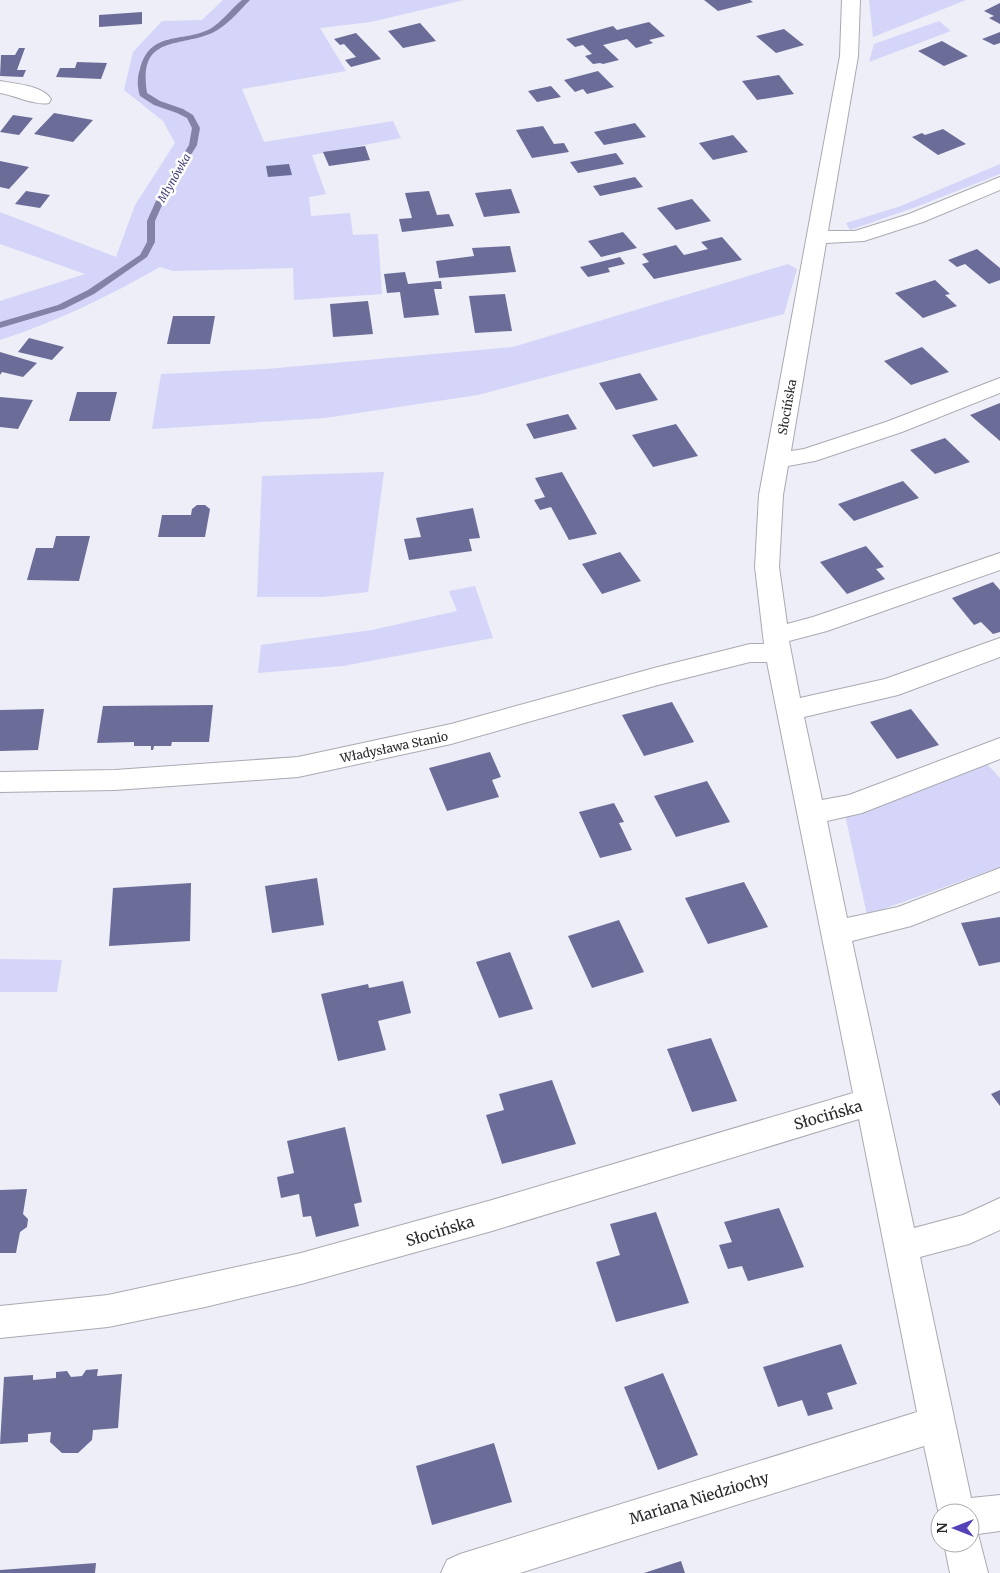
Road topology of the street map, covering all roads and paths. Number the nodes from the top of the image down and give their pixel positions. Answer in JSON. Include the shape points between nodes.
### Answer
{"nodes":[{"id":1,"x":851,"y":0,"type":"edge"},
{"id":2,"x":0,"y":87,"type":"edge"},
{"id":3,"x":42,"y":98,"type":"dead end"},
{"id":4,"x":1000,"y":183,"type":"edge"},
{"id":5,"x":818,"y":237,"type":"junction"},
{"id":6,"x":1000,"y":385,"type":"edge"},
{"id":7,"x":777,"y":460,"type":"junction"},
{"id":8,"x":1000,"y":560,"type":"edge"},
{"id":9,"x":777,"y":645,"type":"junction"},
{"id":10,"x":1000,"y":647,"type":"edge"},
{"id":11,"x":790,"y":710,"type":"junction"},
{"id":12,"x":1000,"y":748,"type":"edge"},
{"id":13,"x":0,"y":782,"type":"edge"},
{"id":14,"x":811,"y":813,"type":"junction"},
{"id":15,"x":1000,"y":879,"type":"edge"},
{"id":16,"x":835,"y":933,"type":"junction"},
{"id":17,"x":871,"y":1102,"type":"junction"},
{"id":18,"x":1000,"y":1213,"type":"edge"},
{"id":19,"x":901,"y":1247,"type":"junction"},
{"id":20,"x":0,"y":1322,"type":"edge"},
{"id":21,"x":937,"y":1424,"type":"junction"},
{"id":22,"x":954,"y":1503,"type":"edge"},
{"id":23,"x":1000,"y":1513,"type":"edge"},
{"id":24,"x":980,"y":1515,"type":"edge"},
{"id":25,"x":965,"y":1553,"type":"edge"},
{"id":26,"x":460,"y":1573,"type":"edge"},
{"id":27,"x":969,"y":1573,"type":"edge"}],
"edges":[{"from":1,"to":5,"type":"street","name":"Słocińska","via":[[849,56]]},
{"from":2,"to":3,"type":"street"},
{"from":4,"to":5,"type":"street","via":[[916,218],[858,237]]},
{"from":5,"to":7,"type":"street","name":"Słocińska"},
{"from":6,"to":7,"type":"street","via":[[894,427],[816,453]]},
{"from":7,"to":9,"type":"street","name":"Słocińska","via":[[766,567]]},
{"from":8,"to":9,"type":"street","name":"Władysława Stanio","via":[[802,630]]},
{"from":9,"to":11,"type":"street","name":"Słocińska"},
{"from":9,"to":13,"type":"street","name":"Władysława Stanio","via":[[451,734],[298,767],[115,780]]},
{"from":10,"to":11,"type":"street","via":[[889,688]]},
{"from":11,"to":14,"type":"street","name":"Słocińska"},
{"from":12,"to":14,"type":"street","via":[[852,806]]},
{"from":14,"to":16,"type":"street","name":"Słocińska"},
{"from":15,"to":16,"type":"street","via":[[901,918]]},
{"from":16,"to":17,"type":"street","name":"Słocińska"},
{"from":17,"to":19,"type":"street","name":"Słocińska"},
{"from":17,"to":20,"type":"street","name":"Słocińska","via":[[385,1246],[105,1312]]},
{"from":18,"to":19,"type":"street","via":[[969,1229]]},
{"from":19,"to":21,"type":"street","name":"Słocińska"},
{"from":21,"to":22,"type":"street","name":"Słocińska"},
{"from":21,"to":26,"type":"street","name":"Mariana Niedziochy"},
{"from":23,"to":24,"type":"street"},
{"from":25,"to":27,"type":"street"}]}
